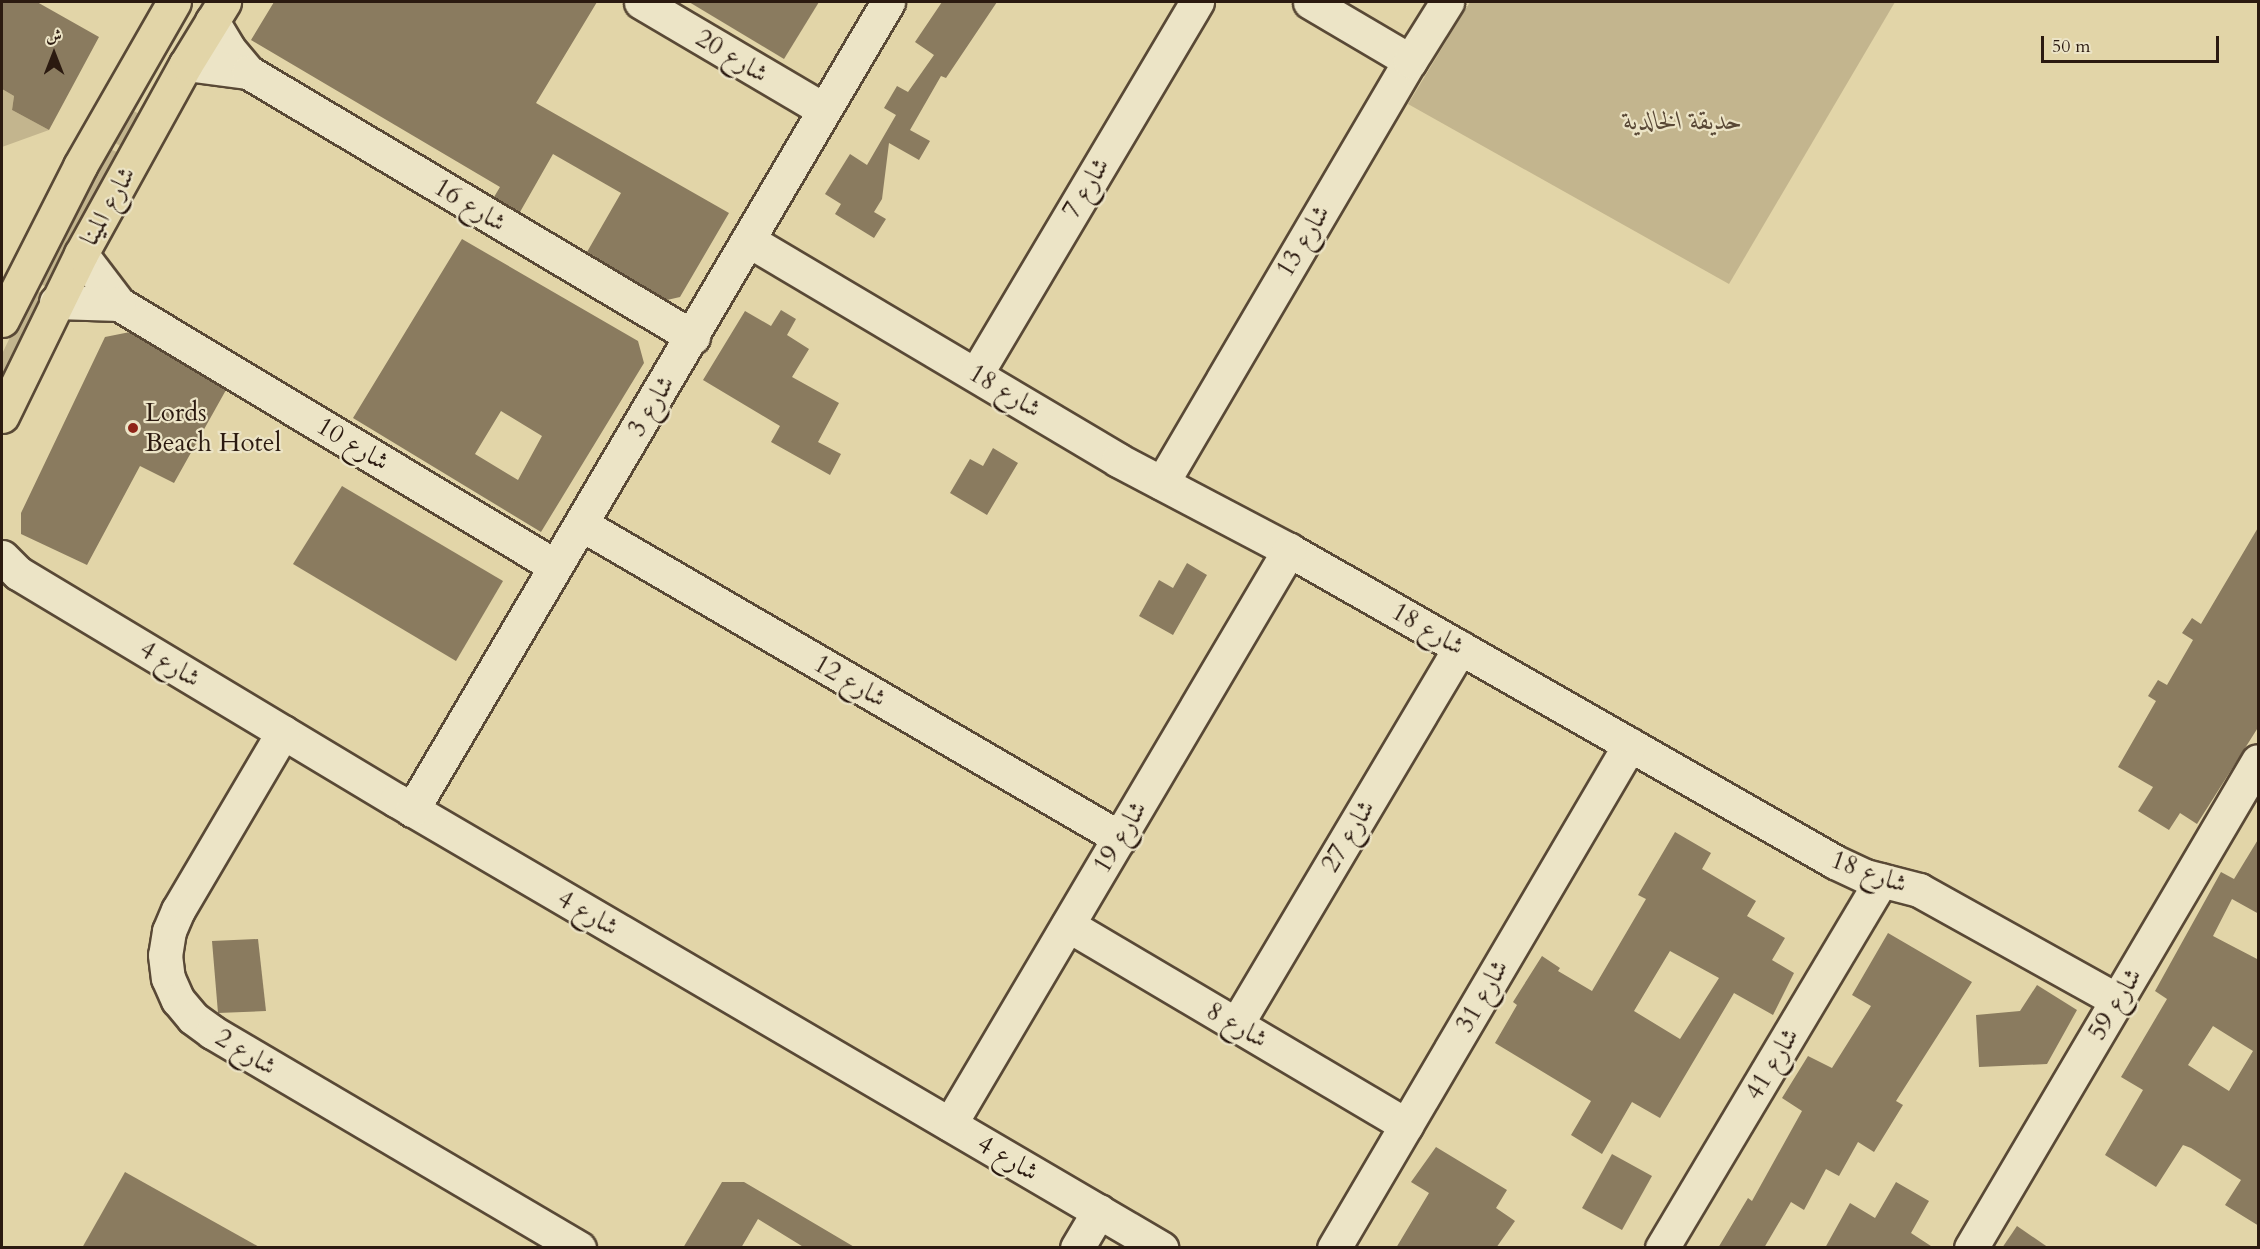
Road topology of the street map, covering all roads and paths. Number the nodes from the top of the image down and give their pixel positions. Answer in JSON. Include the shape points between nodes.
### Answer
{"nodes":[{"id":1,"x":174,"y":2,"type":"edge"},
{"id":2,"x":181,"y":2,"type":"edge"},
{"id":3,"x":641,"y":2,"type":"edge"},
{"id":4,"x":888,"y":2,"type":"edge"},
{"id":5,"x":1197,"y":2,"type":"edge"},
{"id":6,"x":1310,"y":2,"type":"edge"},
{"id":7,"x":1447,"y":2,"type":"edge"},
{"id":8,"x":218,"y":11,"type":"edge"},
{"id":9,"x":1410,"y":61,"type":"junction"},
{"id":10,"x":186,"y":64,"type":"junction"},
{"id":11,"x":248,"y":72,"type":"junction"},
{"id":12,"x":163,"y":106,"type":"junction"},
{"id":13,"x":824,"y":110,"type":"junction"},
{"id":14,"x":748,"y":240,"type":"junction"},
{"id":15,"x":81,"y":254,"type":"junction"},
{"id":16,"x":56,"y":302,"type":"junction"},
{"id":17,"x":119,"y":304,"type":"junction"},
{"id":18,"x":2,"y":320,"type":"edge"},
{"id":19,"x":693,"y":337,"type":"junction"},
{"id":20,"x":976,"y":374,"type":"junction"},
{"id":21,"x":2,"y":416,"type":"edge"},
{"id":22,"x":1162,"y":483,"type":"junction"},
{"id":23,"x":580,"y":524,"type":"junction"},
{"id":24,"x":1289,"y":550,"type":"junction"},
{"id":25,"x":555,"y":566,"type":"junction"},
{"id":26,"x":7,"y":567,"type":"edge"},
{"id":27,"x":1460,"y":648,"type":"junction"},
{"id":28,"x":283,"y":732,"type":"junction"},
{"id":29,"x":1630,"y":744,"type":"junction"},
{"id":30,"x":2259,"y":761,"type":"edge"},
{"id":31,"x":412,"y":810,"type":"junction"},
{"id":32,"x":1120,"y":838,"type":"junction"},
{"id":33,"x":1881,"y":880,"type":"junction"},
{"id":34,"x":1068,"y":925,"type":"junction"},
{"id":35,"x":2117,"y":1000,"type":"junction"},
{"id":36,"x":1236,"y":1024,"type":"junction"},
{"id":37,"x":950,"y":1124,"type":"junction"},
{"id":38,"x":1406,"y":1125,"type":"junction"},
{"id":39,"x":1099,"y":1211,"type":"junction"},
{"id":40,"x":579,"y":1248,"type":"edge"},
{"id":41,"x":1077,"y":1248,"type":"edge"},
{"id":42,"x":1161,"y":1248,"type":"edge"},
{"id":43,"x":1334,"y":1248,"type":"edge"},
{"id":44,"x":1662,"y":1248,"type":"edge"},
{"id":45,"x":1971,"y":1248,"type":"edge"}],
"edges":[{"from":1,"to":18,"type":"main road","name":"شارع المينا","via":[[80,166]]},
{"from":2,"to":12,"type":"main road","via":[[179,29],[148,88],[152,100]]},
{"from":3,"to":13,"type":"street","name":"شارع 20"},
{"from":4,"to":13,"type":"street","name":"شارع 3"},
{"from":5,"to":20,"type":"street","name":"شارع 7"},
{"from":6,"to":9,"type":"street"},
{"from":7,"to":9,"type":"street","name":"شارع 13"},
{"from":8,"to":10,"type":"main road","name":"شارع المينا"},
{"from":8,"to":11,"type":"street","name":"شارع 16","via":[[228,48]]},
{"from":9,"to":22,"type":"street","name":"شارع 13"},
{"from":10,"to":11,"type":"street","name":"شارع 16"},
{"from":10,"to":12,"type":"main road","name":"شارع المينا"},
{"from":11,"to":19,"type":"street","name":"شارع 16"},
{"from":12,"to":15,"type":"main road","name":"شارع المينا"},
{"from":13,"to":14,"type":"street","name":"شارع 3"},
{"from":14,"to":19,"type":"street","name":"شارع 3"},
{"from":14,"to":20,"type":"street","name":"شارع 18"},
{"from":15,"to":16,"type":"main road","name":"شارع المينا"},
{"from":15,"to":17,"type":"street","name":"شارع 10"},
{"from":16,"to":17,"type":"street","name":"شارع 10"},
{"from":16,"to":21,"type":"main road","name":"شارع المينا"},
{"from":17,"to":25,"type":"street","name":"شارع 10"},
{"from":19,"to":23,"type":"street","name":"شارع 3"},
{"from":20,"to":22,"type":"street","name":"شارع 18"},
{"from":22,"to":24,"type":"street","name":"شارع 18"},
{"from":23,"to":25,"type":"street","name":"شارع 3"},
{"from":23,"to":32,"type":"street","name":"شارع 12"},
{"from":24,"to":27,"type":"street","name":"شارع 18"},
{"from":24,"to":32,"type":"street","name":"شارع 19"},
{"from":25,"to":31,"type":"street","name":"شارع 3"},
{"from":26,"to":28,"type":"street","name":"شارع 4"},
{"from":27,"to":29,"type":"street","name":"شارع 18"},
{"from":27,"to":36,"type":"street","name":"شارع 27"},
{"from":28,"to":31,"type":"street","name":"شارع 4"},
{"from":28,"to":40,"type":"street","name":"شارع 2","via":[[169,931],[165,955],[168,978],[178,1000],[212,1032]]},
{"from":29,"to":33,"type":"street","name":"شارع 18","via":[[1835,862]]},
{"from":29,"to":38,"type":"street","name":"شارع 31"},
{"from":30,"to":35,"type":"street","name":"شارع 59"},
{"from":31,"to":37,"type":"street","name":"شارع 4"},
{"from":32,"to":34,"type":"street","name":"شارع 19"},
{"from":33,"to":35,"type":"street","name":"شارع 18","via":[[1937,899]]},
{"from":33,"to":44,"type":"street","name":"شارع 41"},
{"from":34,"to":36,"type":"street","name":"شارع 8"},
{"from":34,"to":37,"type":"street","name":"شارع 19"},
{"from":35,"to":45,"type":"street","name":"شارع 59"},
{"from":36,"to":38,"type":"street","name":"شارع 8"},
{"from":37,"to":39,"type":"street","name":"شارع 4"},
{"from":38,"to":43,"type":"street","name":"شارع 31"},
{"from":39,"to":41,"type":"street"},
{"from":39,"to":42,"type":"street","name":"شارع 4"}]}
